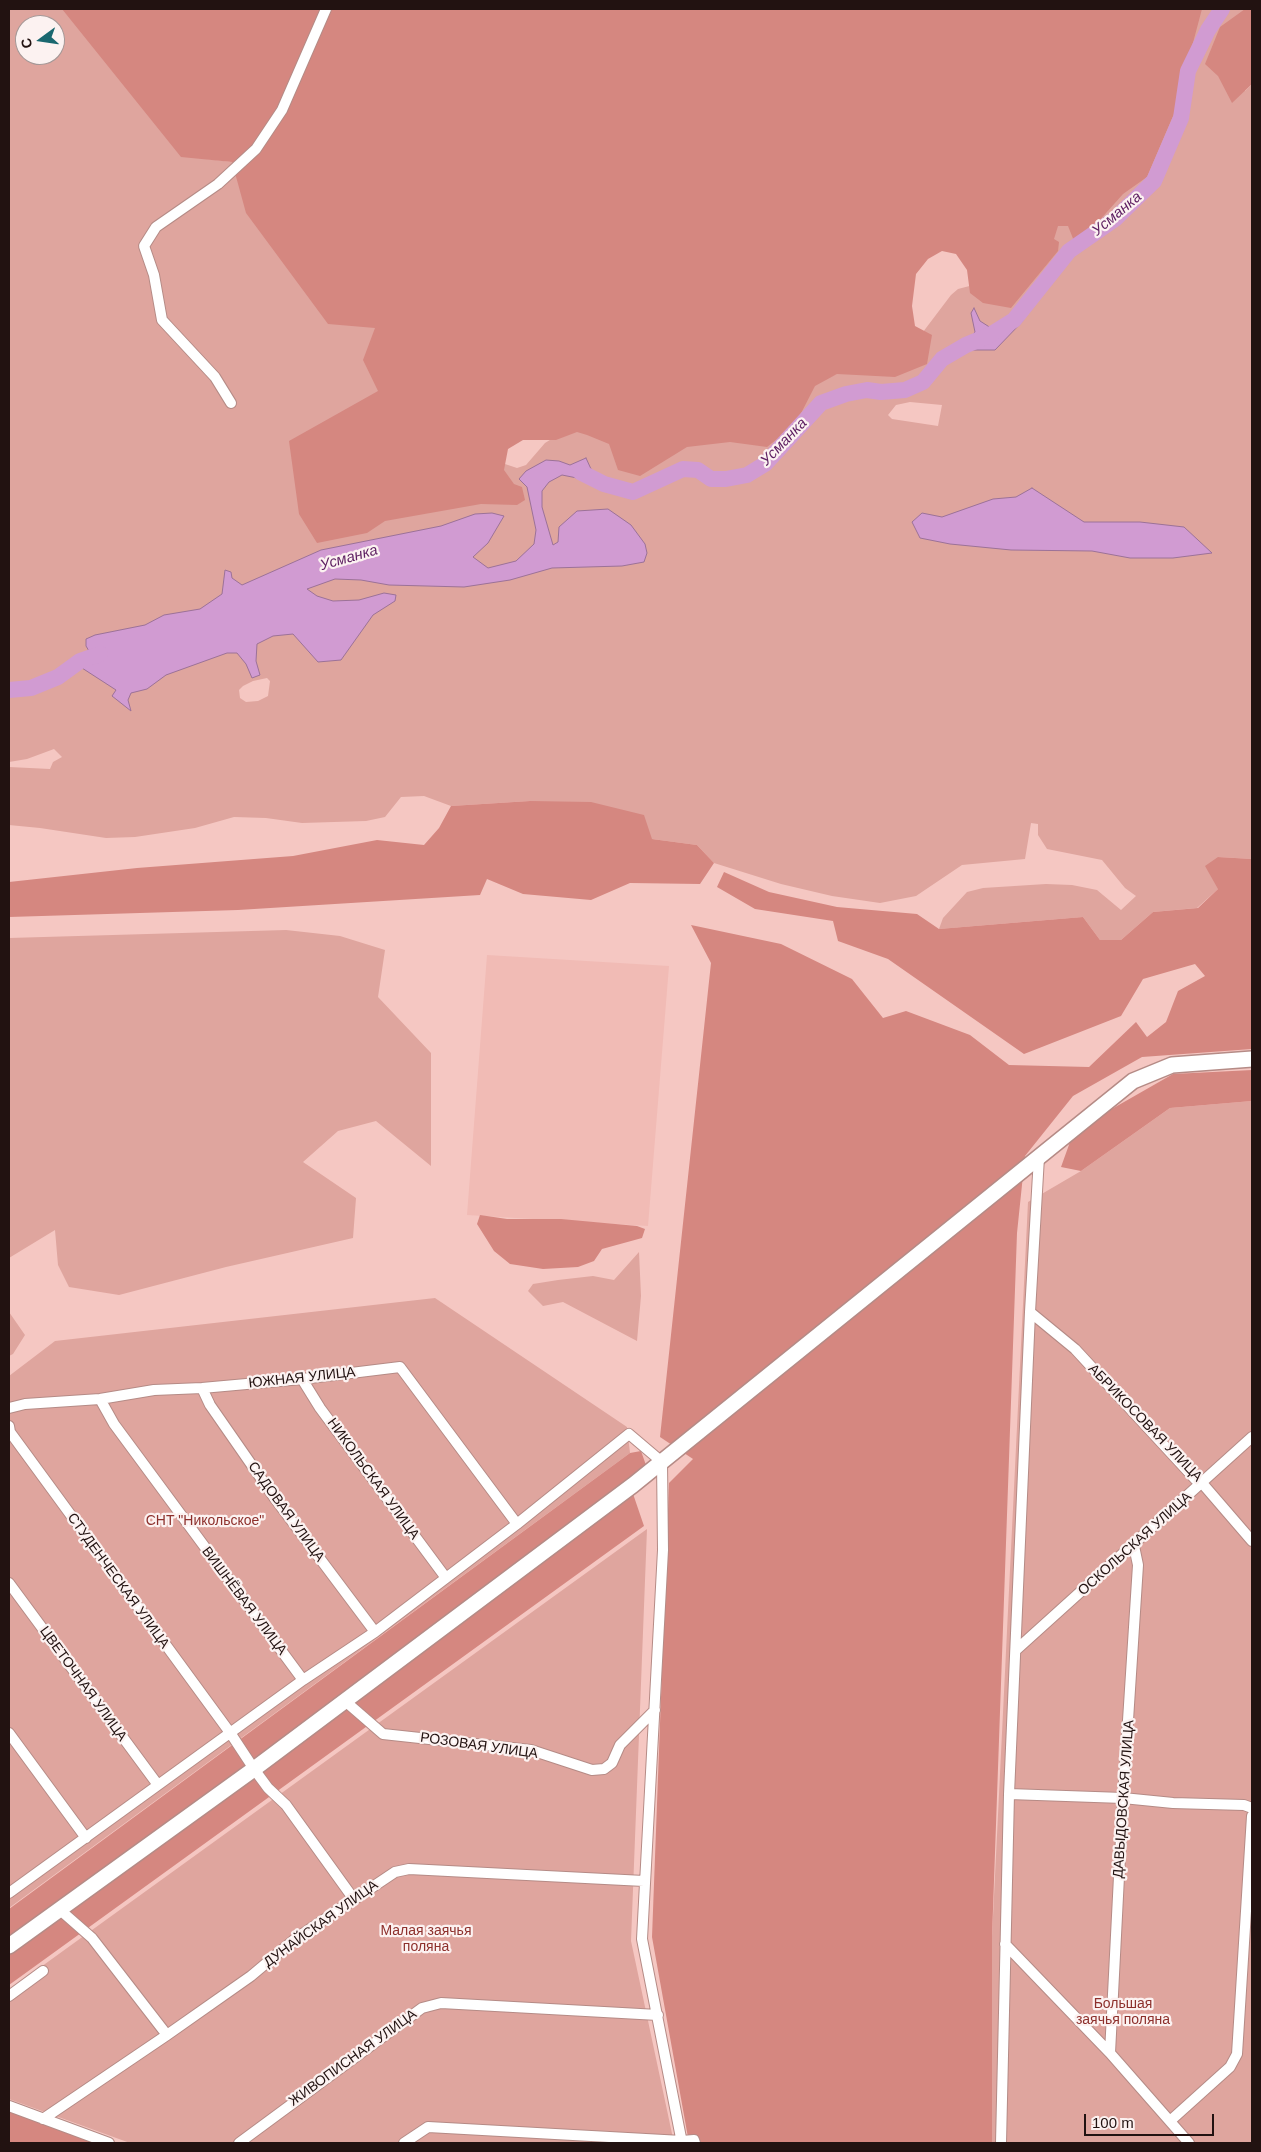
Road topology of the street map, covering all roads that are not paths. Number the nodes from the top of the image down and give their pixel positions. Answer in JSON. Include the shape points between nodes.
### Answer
{"nodes":[{"id":1,"x":326,"y":9,"type":"edge"},
{"id":2,"x":231,"y":403,"type":"dead end"},
{"id":3,"x":1252,"y":1059,"type":"edge"},
{"id":4,"x":1039,"y":1157,"type":"junction"},
{"id":5,"x":1030,"y":1312,"type":"junction"},
{"id":6,"x":302,"y":1379,"type":"junction"},
{"id":7,"x":202,"y":1388,"type":"junction"},
{"id":8,"x":100,"y":1399,"type":"junction"},
{"id":9,"x":9,"y":1408,"type":"edge"},
{"id":10,"x":9,"y":1426,"type":"edge"},
{"id":11,"x":1252,"y":1437,"type":"edge"},
{"id":12,"x":662,"y":1462,"type":"junction"},
{"id":13,"x":1202,"y":1483,"type":"junction"},
{"id":14,"x":517,"y":1524,"type":"junction"},
{"id":15,"x":1252,"y":1541,"type":"edge"},
{"id":16,"x":1134,"y":1546,"type":"junction"},
{"id":17,"x":446,"y":1578,"type":"junction"},
{"id":18,"x":9,"y":1583,"type":"edge"},
{"id":19,"x":375,"y":1632,"type":"junction"},
{"id":20,"x":1016,"y":1650,"type":"junction"},
{"id":21,"x":303,"y":1680,"type":"junction"},
{"id":22,"x":346,"y":1701,"type":"junction"},
{"id":23,"x":655,"y":1710,"type":"junction"},
{"id":24,"x":9,"y":1733,"type":"edge"},
{"id":25,"x":231,"y":1734,"type":"junction"},
{"id":26,"x":254,"y":1769,"type":"junction"},
{"id":27,"x":158,"y":1785,"type":"junction"},
{"id":28,"x":1009,"y":1794,"type":"junction"},
{"id":29,"x":1123,"y":1798,"type":"junction"},
{"id":30,"x":1252,"y":1808,"type":"edge"},
{"id":31,"x":1252,"y":1816,"type":"edge"},
{"id":32,"x":86,"y":1838,"type":"junction"},
{"id":33,"x":644,"y":1881,"type":"junction"},
{"id":34,"x":10,"y":1890,"type":"edge"},
{"id":35,"x":354,"y":1898,"type":"junction"},
{"id":36,"x":58,"y":1910,"type":"junction"},
{"id":37,"x":1005,"y":1944,"type":"junction"},
{"id":38,"x":9,"y":1946,"type":"edge"},
{"id":39,"x":43,"y":1971,"type":"dead end"},
{"id":40,"x":9,"y":1996,"type":"edge"},
{"id":41,"x":658,"y":2015,"type":"junction"},
{"id":42,"x":167,"y":2035,"type":"junction"},
{"id":43,"x":1110,"y":2053,"type":"junction"},
{"id":44,"x":9,"y":2106,"type":"edge"},
{"id":45,"x":43,"y":2119,"type":"junction"},
{"id":46,"x":1170,"y":2122,"type":"junction"},
{"id":47,"x":682,"y":2142,"type":"edge"},
{"id":48,"x":109,"y":2143,"type":"edge"},
{"id":49,"x":239,"y":2143,"type":"edge"},
{"id":50,"x":404,"y":2143,"type":"edge"},
{"id":51,"x":696,"y":2143,"type":"edge"},
{"id":52,"x":1001,"y":2143,"type":"edge"},
{"id":53,"x":1189,"y":2143,"type":"edge"}],
"edges":[{"from":1,"to":2,"type":"street","via":[[282,110],[256,149],[218,184],[156,227],[144,246],[154,274],[162,320],[215,377]]},
{"from":3,"to":4,"type":"street","via":[[1172,1065],[1133,1081]]},
{"from":4,"to":5,"type":"street"},
{"from":4,"to":12,"type":"street"},
{"from":5,"to":13,"type":"street","name":"АБРИКОСОВАЯ УЛИЦА","via":[[1075,1349]]},
{"from":5,"to":20,"type":"street"},
{"from":6,"to":7,"type":"street","name":"ЮЖНАЯ УЛИЦА"},
{"from":6,"to":14,"type":"street","name":"ЮЖНАЯ УЛИЦА","via":[[400,1367]]},
{"from":6,"to":17,"type":"street","name":"НИКОЛЬСКАЯ УЛИЦА"},
{"from":7,"to":8,"type":"street","name":"ЮЖНАЯ УЛИЦА","via":[[154,1390]]},
{"from":7,"to":19,"type":"street","name":"САДОВАЯ УЛИЦА","via":[[210,1405],[276,1500]]},
{"from":8,"to":9,"type":"street","name":"ЮЖНАЯ УЛИЦА"},
{"from":8,"to":21,"type":"street","name":"ВИШНЁВАЯ УЛИЦА","via":[[114,1424]]},
{"from":10,"to":25,"type":"street","name":"СТУДЕНЧЕСКАЯ УЛИЦА","via":[[50,1488]]},
{"from":11,"to":13,"type":"street","name":"ОСКОЛЬСКАЯ УЛИЦА"},
{"from":12,"to":14,"type":"street","via":[[629,1434]]},
{"from":12,"to":22,"type":"street"},
{"from":12,"to":23,"type":"street","via":[[663,1550]]},
{"from":13,"to":15,"type":"street","name":"АБРИКОСОВАЯ УЛИЦА"},
{"from":13,"to":16,"type":"street","name":"ОСКОЛЬСКАЯ УЛИЦА"},
{"from":14,"to":17,"type":"street"},
{"from":16,"to":20,"type":"street","name":"ОСКОЛЬСКАЯ УЛИЦА"},
{"from":16,"to":29,"type":"street","name":"ДАВЫДОВСКАЯ УЛИЦА","via":[[1138,1565]]},
{"from":17,"to":19,"type":"street"},
{"from":18,"to":27,"type":"street","name":"ЦВЕТОЧНАЯ УЛИЦА"},
{"from":19,"to":21,"type":"street"},
{"from":20,"to":28,"type":"street"},
{"from":21,"to":25,"type":"street"},
{"from":22,"to":23,"type":"street","name":"РОЗОВАЯ УЛИЦА","via":[[383,1734],[531,1750],[592,1770],[604,1769],[612,1763],[620,1745]]},
{"from":22,"to":26,"type":"street"},
{"from":23,"to":33,"type":"street"},
{"from":24,"to":32,"type":"street"},
{"from":25,"to":26,"type":"street","name":"СТУДЕНЧЕСКАЯ УЛИЦА"},
{"from":25,"to":27,"type":"street"},
{"from":26,"to":35,"type":"street","name":"СТУДЕНЧЕСКАЯ УЛИЦА","via":[[286,1805]]},
{"from":26,"to":36,"type":"street"},
{"from":27,"to":32,"type":"street"},
{"from":28,"to":29,"type":"street"},
{"from":28,"to":37,"type":"street"},
{"from":29,"to":30,"type":"street"},
{"from":29,"to":43,"type":"street","name":"ДАВЫДОВСКАЯ УЛИЦА"},
{"from":31,"to":46,"type":"street","via":[[1237,2054],[1230,2067]]},
{"from":32,"to":34,"type":"street"},
{"from":33,"to":35,"type":"street","name":"ДУНАЙСКАЯ УЛИЦА","via":[[409,1869],[395,1872]]},
{"from":33,"to":41,"type":"street","via":[[642,1939]]},
{"from":35,"to":42,"type":"street","name":"ДУНАЙСКАЯ УЛИЦА"},
{"from":36,"to":38,"type":"street"},
{"from":36,"to":42,"type":"street","via":[[92,1938]]},
{"from":37,"to":43,"type":"street"},
{"from":37,"to":52,"type":"street"},
{"from":39,"to":40,"type":"street"},
{"from":41,"to":47,"type":"street"},
{"from":41,"to":49,"type":"street","name":"ЖИВОПИСНАЯ УЛИЦА","via":[[441,2003],[422,2008]]},
{"from":42,"to":45,"type":"street","name":"ДУНАЙСКАЯ УЛИЦА"},
{"from":43,"to":46,"type":"street"},
{"from":44,"to":45,"type":"street"},
{"from":45,"to":48,"type":"street"},
{"from":46,"to":53,"type":"street"},
{"from":47,"to":50,"type":"street","via":[[428,2126]]},
{"from":47,"to":51,"type":"street","via":[[694,2140]]}]}
